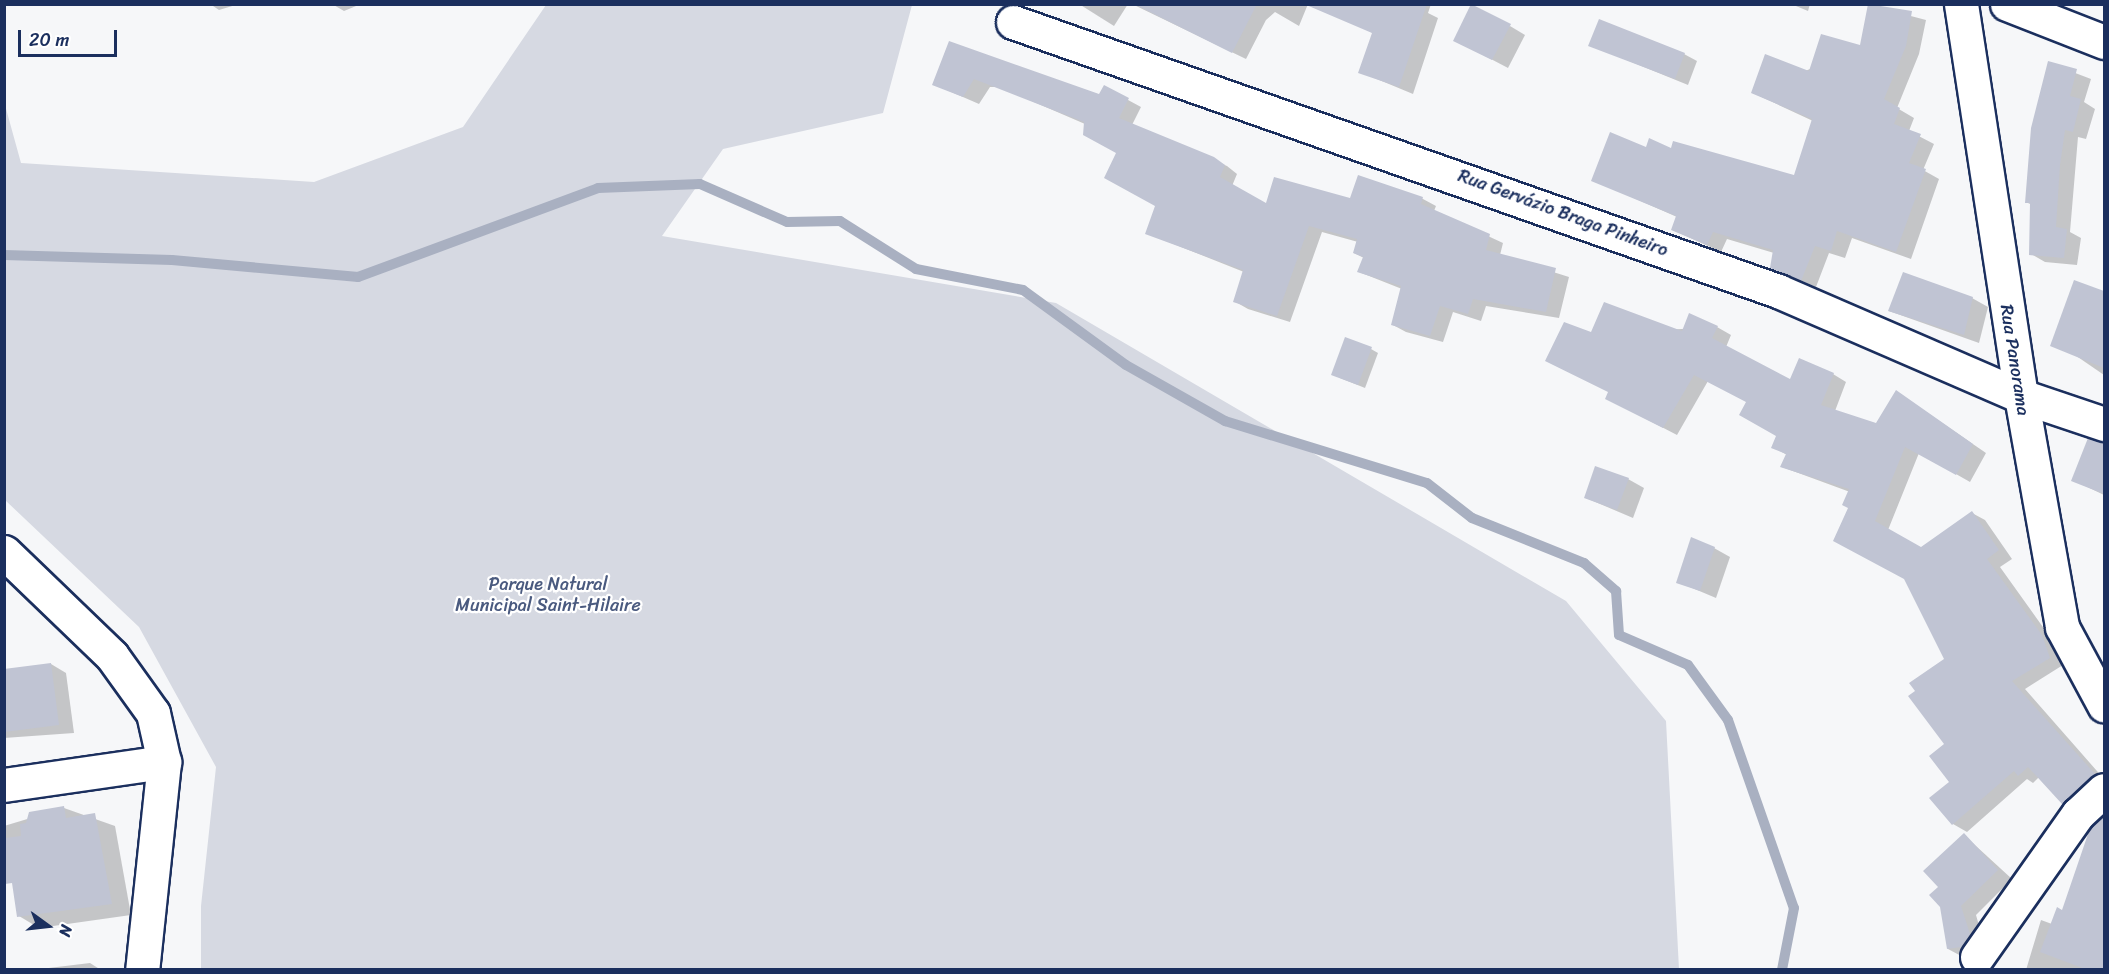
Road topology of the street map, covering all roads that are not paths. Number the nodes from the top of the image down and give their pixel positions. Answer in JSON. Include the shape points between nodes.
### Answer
{"nodes":[{"id":1,"x":1960,"y":4,"type":"edge"},
{"id":2,"x":2007,"y":4,"type":"edge"},
{"id":3,"x":1013,"y":22,"type":"dead end"},
{"id":4,"x":2104,"y":42,"type":"edge"},
{"id":5,"x":2021,"y":396,"type":"junction"},
{"id":6,"x":2104,"y":424,"type":"edge"},
{"id":7,"x":4,"y":552,"type":"edge"},
{"id":8,"x":2104,"y":705,"type":"edge"},
{"id":9,"x":164,"y":762,"type":"junction"},
{"id":10,"x":4,"y":785,"type":"edge"},
{"id":11,"x":2104,"y":790,"type":"edge"},
{"id":12,"x":1977,"y":957,"type":"dead end"},
{"id":13,"x":142,"y":969,"type":"edge"}],
"edges":[{"from":1,"to":5,"type":"street","name":"Rua Panorama"},
{"from":2,"to":4,"type":"street"},
{"from":3,"to":5,"type":"street","name":"Rua Gervázio Braga Pinheiro","via":[[1778,291]]},
{"from":5,"to":6,"type":"street","name":"Rua Gervázio Braga Pinheiro"},
{"from":5,"to":8,"type":"street","name":"Rua Panorama","via":[[2062,627]]},
{"from":7,"to":9,"type":"street","via":[[112,656],[153,713]]},
{"from":9,"to":10,"type":"street"},
{"from":9,"to":13,"type":"street"},
{"from":11,"to":12,"type":"street","via":[[2078,814]]}]}
